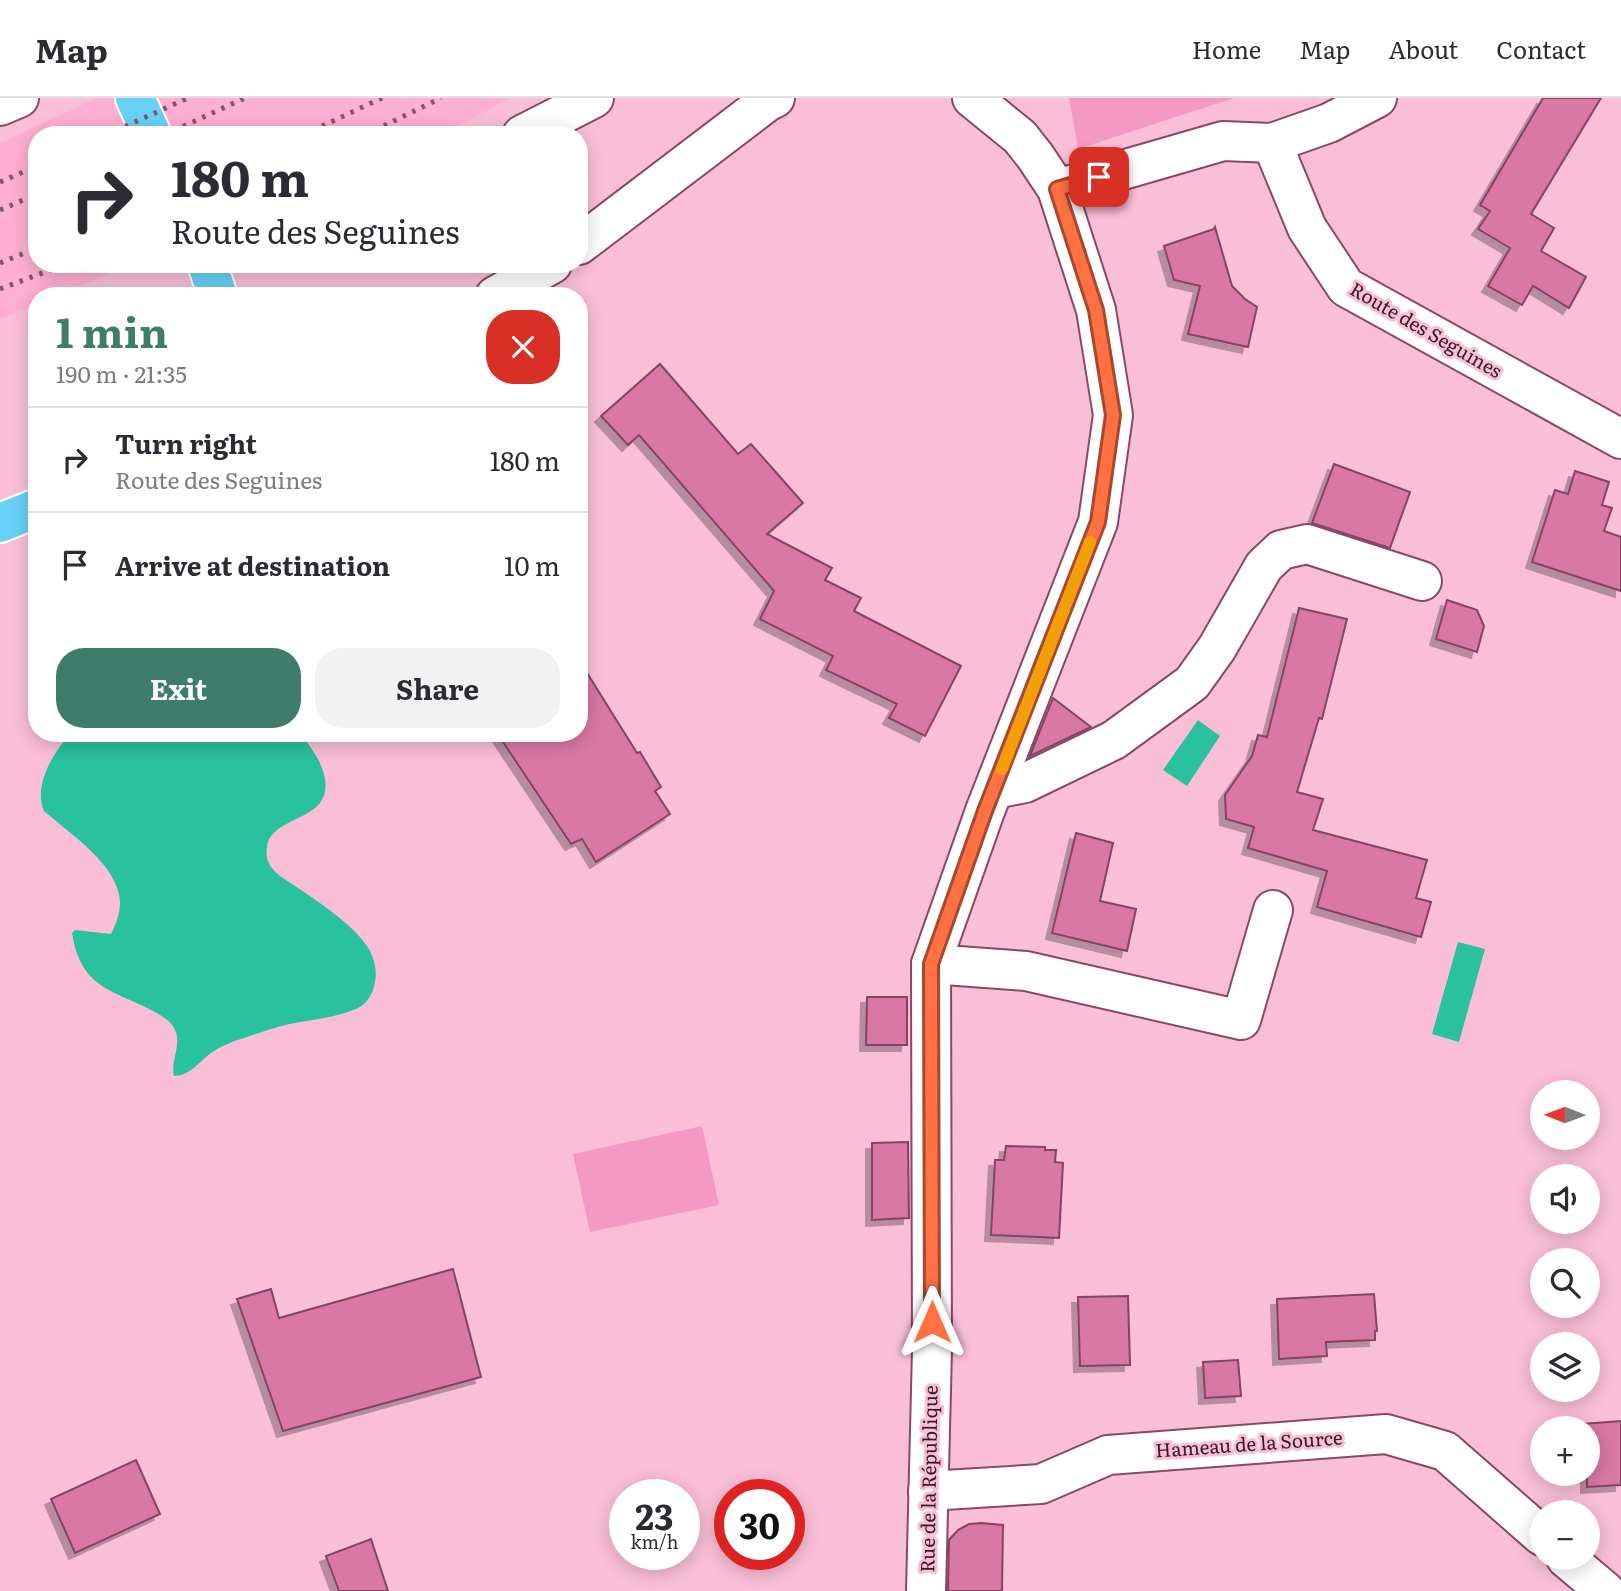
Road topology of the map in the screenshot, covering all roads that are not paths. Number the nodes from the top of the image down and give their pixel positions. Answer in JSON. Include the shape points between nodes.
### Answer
{"nodes":[{"id":1,"x":19,"y":98,"type":"edge"},
{"id":2,"x":135,"y":98,"type":"edge"},
{"id":3,"x":594,"y":98,"type":"edge"},
{"id":4,"x":775,"y":98,"type":"edge"},
{"id":5,"x":972,"y":98,"type":"edge"},
{"id":6,"x":1009,"y":98,"type":"edge"},
{"id":7,"x":1377,"y":98,"type":"edge"},
{"id":8,"x":0,"y":106,"type":"edge"},
{"id":9,"x":148,"y":126,"type":"edge"},
{"id":10,"x":540,"y":126,"type":"edge"},
{"id":11,"x":1020,"y":137,"type":"junction"},
{"id":12,"x":1272,"y":143,"type":"junction"},
{"id":13,"x":1057,"y":189,"type":"junction"},
{"id":14,"x":588,"y":238,"type":"edge"},
{"id":15,"x":536,"y":273,"type":"edge"},
{"id":16,"x":511,"y":287,"type":"edge"},
{"id":17,"x":1621,"y":439,"type":"edge"},
{"id":18,"x":28,"y":512,"type":"edge"},
{"id":19,"x":0,"y":523,"type":"edge"},
{"id":20,"x":1422,"y":581,"type":"dead end"},
{"id":21,"x":995,"y":789,"type":"junction"},
{"id":22,"x":1273,"y":910,"type":"dead end"},
{"id":23,"x":931,"y":964,"type":"junction"},
{"id":24,"x":928,"y":1491,"type":"junction"},
{"id":25,"x":1530,"y":1525,"type":"edge"},
{"id":26,"x":1580,"y":1570,"type":"edge"},
{"id":27,"x":926,"y":1591,"type":"edge"},
{"id":28,"x":1605,"y":1591,"type":"edge"}],
"edges":[{"from":1,"to":8,"type":"street"},
{"from":2,"to":9,"type":"main road"},
{"from":3,"to":10,"type":"street"},
{"from":4,"to":14,"type":"street"},
{"from":5,"to":11,"type":"street"},
{"from":6,"to":11,"type":"street"},
{"from":7,"to":12,"type":"street","via":[[1329,124]]},
{"from":11,"to":13,"type":"street","name":"Rue de la République"},
{"from":12,"to":13,"type":"street","via":[[1223,141]]},
{"from":12,"to":17,"type":"street","name":"Route des Seguines","via":[[1307,228],[1346,287]]},
{"from":13,"to":21,"type":"street","name":"Rue de la République","via":[[1096,310],[1113,415],[1098,522]]},
{"from":15,"to":16,"type":"street"},
{"from":18,"to":19,"type":"main road"},
{"from":20,"to":21,"type":"street","via":[[1307,544],[1281,550],[1264,566],[1192,683],[1114,740],[1025,783]]},
{"from":21,"to":23,"type":"street","name":"Rue de la République"},
{"from":22,"to":23,"type":"street","via":[[1241,1020],[1026,971]]},
{"from":23,"to":24,"type":"street","name":"Rue de la République"},
{"from":24,"to":25,"type":"street","name":"Hameau de la Source","via":[[1041,1484],[1108,1455],[1386,1434],[1445,1451]]},
{"from":24,"to":27,"type":"street","name":"Rue de la République"},
{"from":26,"to":28,"type":"street"}]}
